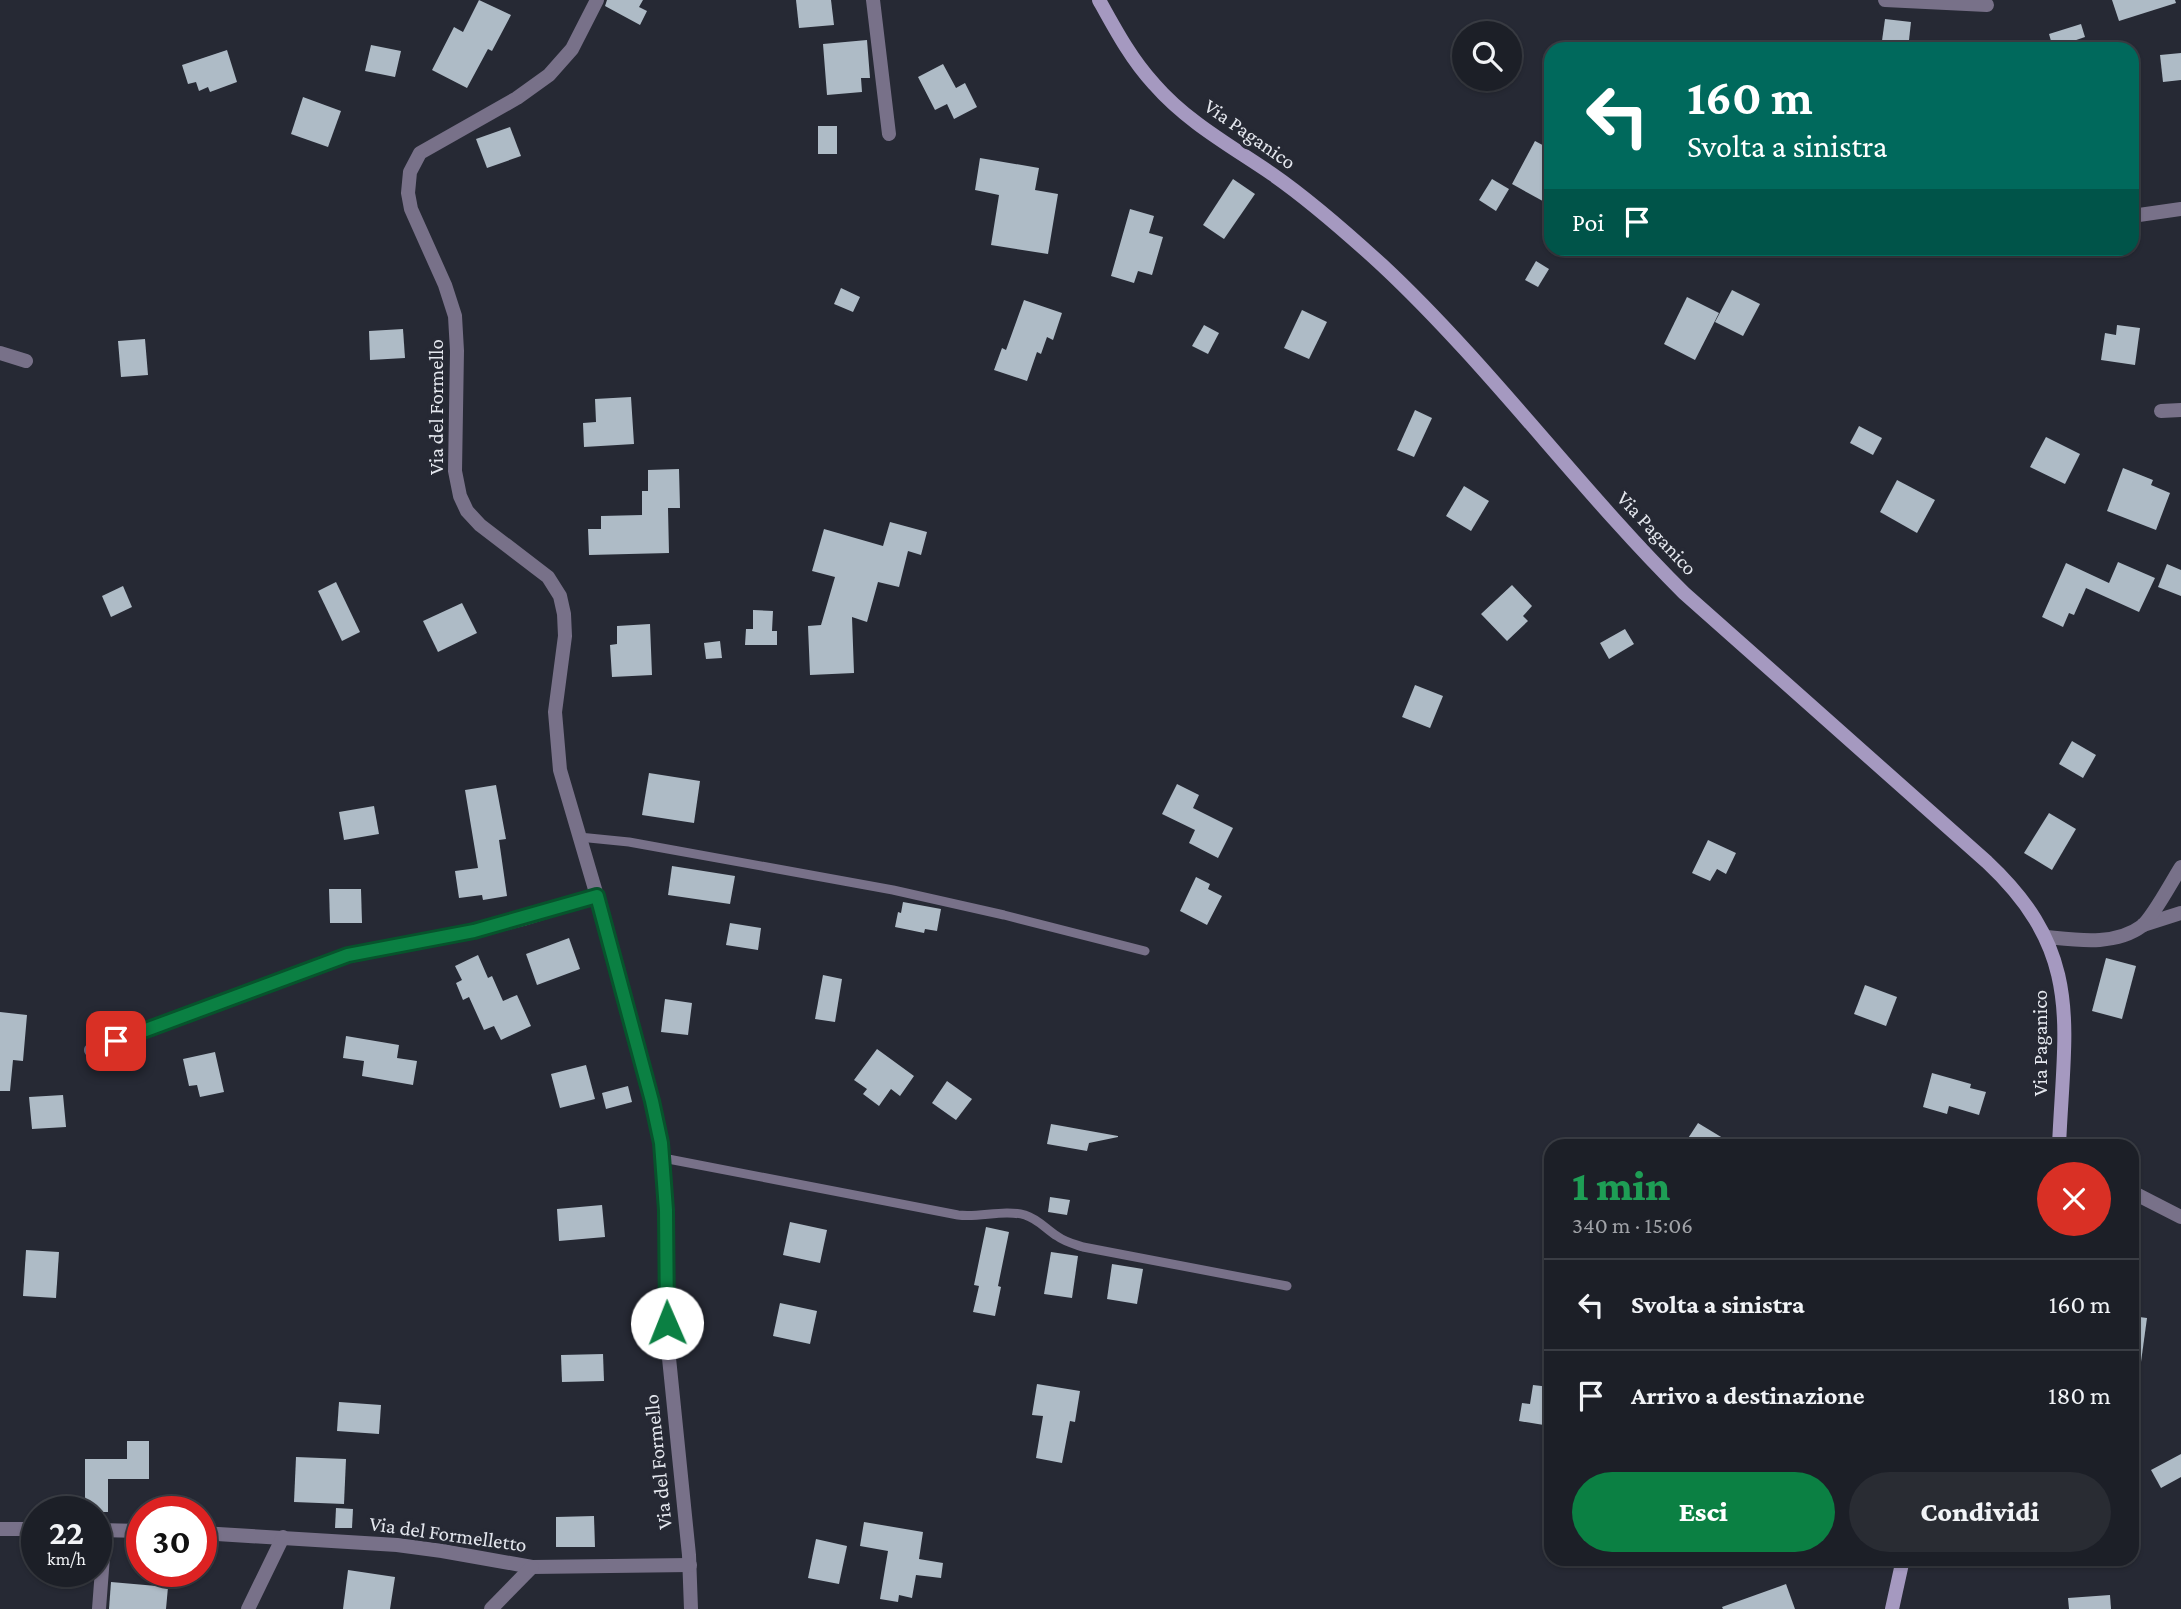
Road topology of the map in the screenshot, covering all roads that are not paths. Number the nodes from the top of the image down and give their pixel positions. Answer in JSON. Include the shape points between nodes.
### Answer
{"nodes":[{"id":1,"x":597,"y":0,"type":"edge"},
{"id":2,"x":873,"y":0,"type":"edge"},
{"id":3,"x":1099,"y":0,"type":"edge"},
{"id":4,"x":1885,"y":0,"type":"edge"},
{"id":5,"x":1987,"y":5,"type":"dead end"},
{"id":6,"x":889,"y":134,"type":"dead end"},
{"id":7,"x":2181,"y":209,"type":"edge"},
{"id":8,"x":2139,"y":215,"type":"edge"},
{"id":9,"x":0,"y":353,"type":"edge"},
{"id":10,"x":26,"y":361,"type":"dead end"},
{"id":11,"x":2181,"y":410,"type":"edge"},
{"id":12,"x":2161,"y":411,"type":"dead end"},
{"id":13,"x":579,"y":837,"type":"junction"},
{"id":14,"x":2181,"y":867,"type":"edge"},
{"id":15,"x":597,"y":896,"type":"junction"},
{"id":16,"x":2181,"y":913,"type":"edge"},
{"id":17,"x":2143,"y":925,"type":"junction"},
{"id":18,"x":2046,"y":937,"type":"junction"},
{"id":19,"x":1145,"y":951,"type":"dead end"},
{"id":20,"x":91,"y":1050,"type":"dead end"},
{"id":21,"x":2061,"y":1139,"type":"edge"},
{"id":22,"x":663,"y":1158,"type":"junction"},
{"id":23,"x":2139,"y":1196,"type":"edge"},
{"id":24,"x":2181,"y":1217,"type":"edge"},
{"id":25,"x":1287,"y":1286,"type":"dead end"},
{"id":26,"x":0,"y":1529,"type":"edge"},
{"id":27,"x":21,"y":1529,"type":"edge"},
{"id":28,"x":217,"y":1533,"type":"edge"},
{"id":29,"x":283,"y":1537,"type":"junction"},
{"id":30,"x":690,"y":1565,"type":"junction"},
{"id":31,"x":1901,"y":1566,"type":"edge"},
{"id":32,"x":532,"y":1567,"type":"junction"},
{"id":33,"x":100,"y":1587,"type":"edge"},
{"id":34,"x":99,"y":1609,"type":"edge"},
{"id":35,"x":248,"y":1609,"type":"edge"},
{"id":36,"x":491,"y":1609,"type":"edge"},
{"id":37,"x":691,"y":1609,"type":"edge"},
{"id":38,"x":1892,"y":1609,"type":"edge"}],
"edges":[{"from":1,"to":13,"type":"street","name":"Via del Formello","via":[[572,49],[549,75],[420,153],[410,172],[408,194],[455,316],[460,496],[475,520],[548,577],[561,602],[565,636],[556,696],[556,740]]},
{"from":2,"to":6,"type":"street"},
{"from":3,"to":18,"type":"street","name":"Via Paganico","via":[[1138,65],[1162,93],[1200,126],[1305,199],[1383,265],[1668,577],[1996,871]]},
{"from":4,"to":5,"type":"street"},
{"from":7,"to":8,"type":"street"},
{"from":9,"to":10,"type":"street"},
{"from":11,"to":12,"type":"street"},
{"from":13,"to":15,"type":"street","name":"Via del Formello"},
{"from":13,"to":19,"type":"lane","via":[[893,890]]},
{"from":14,"to":17,"type":"street"},
{"from":15,"to":20,"type":"street","via":[[487,928],[348,955]]},
{"from":15,"to":22,"type":"street","name":"Via del Formello"},
{"from":16,"to":17,"type":"street"},
{"from":17,"to":18,"type":"street","via":[[2100,940]]},
{"from":18,"to":21,"type":"street","name":"Via Paganico","via":[[2058,968],[2064,1014]]},
{"from":22,"to":25,"type":"lane","via":[[958,1215],[1024,1215],[1083,1247]]},
{"from":22,"to":30,"type":"street","name":"Via del Formello","via":[[669,1358]]},
{"from":23,"to":24,"type":"street"},
{"from":26,"to":27,"type":"street"},
{"from":28,"to":29,"type":"street","name":"Via del Formelletto"},
{"from":29,"to":32,"type":"street","name":"Via del Formelletto","via":[[426,1548]]},
{"from":29,"to":35,"type":"street"},
{"from":30,"to":32,"type":"street","name":"Via del Formelletto"},
{"from":30,"to":37,"type":"street","name":"Via del Formello"},
{"from":31,"to":38,"type":"street"},
{"from":32,"to":36,"type":"street"},
{"from":33,"to":34,"type":"street"}]}
